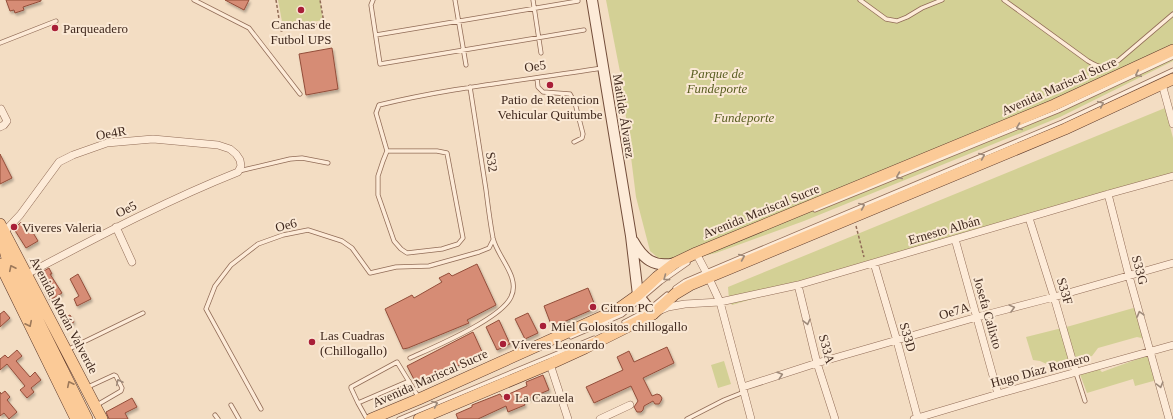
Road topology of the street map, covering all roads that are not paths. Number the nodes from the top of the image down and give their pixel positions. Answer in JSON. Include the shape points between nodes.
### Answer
{"nodes":[{"id":1,"x":194,"y":0,"type":"edge"},
{"id":2,"x":373,"y":0,"type":"edge"},
{"id":3,"x":455,"y":0,"type":"edge"},
{"id":4,"x":532,"y":0,"type":"edge"},
{"id":5,"x":592,"y":0,"type":"edge"},
{"id":6,"x":860,"y":0,"type":"edge"},
{"id":7,"x":942,"y":0,"type":"edge"},
{"id":8,"x":1004,"y":0,"type":"edge"},
{"id":9,"x":578,"y":1,"type":"dead end"},
{"id":10,"x":534,"y":9,"type":"junction"},
{"id":11,"x":1173,"y":14,"type":"edge"},
{"id":12,"x":56,"y":21,"type":"dead end"},
{"id":13,"x":459,"y":21,"type":"junction"},
{"id":14,"x":584,"y":30,"type":"dead end"},
{"id":15,"x":376,"y":35,"type":"junction"},
{"id":16,"x":538,"y":38,"type":"junction"},
{"id":17,"x":0,"y":43,"type":"edge"},
{"id":18,"x":464,"y":50,"type":"junction"},
{"id":19,"x":1173,"y":50,"type":"edge"},
{"id":20,"x":541,"y":53,"type":"dead end"},
{"id":21,"x":1173,"y":57,"type":"edge"},
{"id":22,"x":466,"y":65,"type":"dead end"},
{"id":23,"x":603,"y":68,"type":"junction"},
{"id":24,"x":1173,"y":70,"type":"edge"},
{"id":25,"x":537,"y":78,"type":"junction"},
{"id":26,"x":1173,"y":79,"type":"edge"},
{"id":27,"x":1160,"y":81,"type":"junction"},
{"id":28,"x":470,"y":87,"type":"junction"},
{"id":29,"x":300,"y":94,"type":"dead end"},
{"id":30,"x":1,"y":109,"type":"dead end"},
{"id":31,"x":1173,"y":124,"type":"edge"},
{"id":32,"x":0,"y":127,"type":"edge"},
{"id":33,"x":574,"y":142,"type":"dead end"},
{"id":34,"x":387,"y":151,"type":"junction"},
{"id":35,"x":328,"y":163,"type":"dead end"},
{"id":36,"x":238,"y":172,"type":"junction"},
{"id":37,"x":1173,"y":176,"type":"edge"},
{"id":38,"x":1108,"y":194,"type":"junction"},
{"id":39,"x":809,"y":212,"type":"dead end"},
{"id":40,"x":1029,"y":218,"type":"junction"},
{"id":41,"x":116,"y":227,"type":"junction"},
{"id":42,"x":2,"y":231,"type":"edge"},
{"id":43,"x":630,"y":236,"type":"junction"},
{"id":44,"x":955,"y":239,"type":"junction"},
{"id":45,"x":493,"y":240,"type":"junction"},
{"id":46,"x":700,"y":255,"type":"junction"},
{"id":47,"x":132,"y":262,"type":"dead end"},
{"id":48,"x":675,"y":263,"type":"junction"},
{"id":49,"x":874,"y":263,"type":"junction"},
{"id":50,"x":1173,"y":263,"type":"edge"},
{"id":51,"x":0,"y":264,"type":"edge"},
{"id":52,"x":27,"y":274,"type":"junction"},
{"id":53,"x":707,"y":274,"type":"junction"},
{"id":54,"x":1129,"y":276,"type":"junction"},
{"id":55,"x":798,"y":285,"type":"junction"},
{"id":56,"x":639,"y":297,"type":"junction"},
{"id":57,"x":1054,"y":297,"type":"junction"},
{"id":58,"x":720,"y":302,"type":"junction"},
{"id":59,"x":651,"y":311,"type":"junction"},
{"id":60,"x":143,"y":313,"type":"dead end"},
{"id":61,"x":977,"y":317,"type":"junction"},
{"id":62,"x":619,"y":325,"type":"dead end"},
{"id":63,"x":600,"y":334,"type":"dead end"},
{"id":64,"x":564,"y":340,"type":"dead end"},
{"id":65,"x":897,"y":341,"type":"junction"},
{"id":66,"x":1173,"y":345,"type":"edge"},
{"id":67,"x":66,"y":350,"type":"junction"},
{"id":68,"x":1151,"y":352,"type":"junction"},
{"id":69,"x":410,"y":358,"type":"dead end"},
{"id":70,"x":548,"y":361,"type":"junction"},
{"id":71,"x":514,"y":362,"type":"dead end"},
{"id":72,"x":817,"y":363,"type":"junction"},
{"id":73,"x":1076,"y":373,"type":"junction"},
{"id":74,"x":409,"y":381,"type":"junction"},
{"id":75,"x":86,"y":388,"type":"junction"},
{"id":76,"x":743,"y":389,"type":"junction"},
{"id":77,"x":998,"y":394,"type":"junction"},
{"id":78,"x":419,"y":399,"type":"junction"},
{"id":79,"x":1085,"y":401,"type":"dead end"},
{"id":80,"x":358,"y":403,"type":"junction"},
{"id":81,"x":231,"y":405,"type":"dead end"},
{"id":82,"x":630,"y":405,"type":"dead end"},
{"id":83,"x":96,"y":406,"type":"junction"},
{"id":84,"x":261,"y":409,"type":"dead end"},
{"id":85,"x":388,"y":417,"type":"dead end"},
{"id":86,"x":76,"y":419,"type":"edge"},
{"id":87,"x":87,"y":419,"type":"edge"},
{"id":88,"x":102,"y":419,"type":"edge"},
{"id":89,"x":239,"y":419,"type":"edge"},
{"id":90,"x":368,"y":419,"type":"edge"},
{"id":91,"x":371,"y":419,"type":"edge"},
{"id":92,"x":399,"y":419,"type":"edge"},
{"id":93,"x":419,"y":419,"type":"edge"},
{"id":94,"x":568,"y":419,"type":"edge"},
{"id":95,"x":600,"y":419,"type":"edge"},
{"id":96,"x":687,"y":419,"type":"edge"},
{"id":97,"x":752,"y":419,"type":"edge"},
{"id":98,"x":835,"y":419,"type":"edge"},
{"id":99,"x":917,"y":419,"type":"edge"},
{"id":100,"x":1169,"y":419,"type":"edge"}],
"edges":[{"from":1,"to":29,"type":"lane","via":[[249,28]]},
{"from":2,"to":15,"type":"lane","via":[[371,5]]},
{"from":3,"to":13,"type":"lane"},
{"from":4,"to":10,"type":"lane"},
{"from":5,"to":23,"type":"street","name":"Matilde Álvarez"},
{"from":6,"to":7,"type":"lane","via":[[886,19],[897,21]]},
{"from":8,"to":11,"type":"lane","via":[[1088,61],[1104,67],[1119,60]]},
{"from":9,"to":10,"type":"lane"},
{"from":10,"to":13,"type":"lane"},
{"from":10,"to":16,"type":"lane"},
{"from":12,"to":17,"type":"lane"},
{"from":13,"to":15,"type":"lane"},
{"from":13,"to":18,"type":"lane"},
{"from":14,"to":16,"type":"lane"},
{"from":15,"to":18,"type":"lane","via":[[380,64]]},
{"from":16,"to":18,"type":"lane"},
{"from":16,"to":20,"type":"lane"},
{"from":18,"to":22,"type":"lane"},
{"from":19,"to":46,"type":"main road","name":"Avenida Mariscal Sucre","via":[[1054,105]]},
{"from":21,"to":39,"type":"lane","one_way":true,"via":[[1058,111]]},
{"from":23,"to":25,"type":"lane","name":"Oe5"},
{"from":23,"to":43,"type":"street","name":"Matilde Álvarez"},
{"from":24,"to":27,"type":"lane"},
{"from":25,"to":28,"type":"lane","name":"Oe5"},
{"from":25,"to":33,"type":"lane","via":[[538,87],[543,92],[570,94],[583,134],[582,138]]},
{"from":26,"to":27,"type":"main road"},
{"from":27,"to":31,"type":"street"},
{"from":53,"to":27,"type":"lane","one_way":true},
{"from":27,"to":53,"type":"main road","via":[[1065,129]]},
{"from":28,"to":34,"type":"lane","name":"Oe5","via":[[379,105],[376,113]]},
{"from":28,"to":45,"type":"lane","name":"S32"},
{"from":30,"to":32,"type":"street","via":[[7,121]]},
{"from":34,"to":34,"type":"lane","via":[[378,176],[378,195],[394,241],[406,253],[442,249],[458,244],[463,238],[447,154],[437,151]]},
{"from":35,"to":36,"type":"lane","via":[[302,158],[290,159]]},
{"from":36,"to":41,"type":"street","name":"Oe5","via":[[203,185]]},
{"from":36,"to":42,"type":"street","name":"Oe4R","via":[[241,166],[236,154],[230,148],[218,145],[153,139],[107,143],[59,162],[20,215]]},
{"from":37,"to":38,"type":"street","name":"Ernesto Albán"},
{"from":38,"to":40,"type":"street","name":"Ernesto Albán"},
{"from":38,"to":54,"type":"street","name":"S33G"},
{"from":40,"to":44,"type":"street","name":"Ernesto Albán"},
{"from":40,"to":57,"type":"street","name":"S33F"},
{"from":41,"to":47,"type":"street"},
{"from":41,"to":52,"type":"street","name":"Oe5"},
{"from":42,"to":52,"type":"main road","name":"Avenida Morán Valverde"},
{"from":87,"to":42,"type":"main road","one_way":true,"via":[[7,258]]},
{"from":43,"to":48,"type":"street","name":"Matilde Álvarez","via":[[648,260],[661,265]]},
{"from":43,"to":56,"type":"street","name":"Matilde Álvarez"},
{"from":44,"to":49,"type":"street","name":"Ernesto Albán"},
{"from":44,"to":61,"type":"street","name":"Josefa Calixto"},
{"from":45,"to":69,"type":"lane","name":"S32","via":[[514,289],[506,306],[480,324]]},
{"from":45,"to":84,"type":"lane","name":"Oe6","via":[[489,248],[429,266],[396,267],[370,273],[347,244],[308,230],[282,235],[258,244],[231,265],[215,286],[206,309]]},
{"from":46,"to":48,"type":"main road","name":"Avenida Mariscal Sucre"},
{"from":46,"to":53,"type":"street"},
{"from":46,"to":56,"type":"lane","one_way":true},
{"from":48,"to":56,"type":"main road","name":"Avenida Mariscal Sucre","via":[[657,277]]},
{"from":49,"to":55,"type":"street","name":"Ernesto Albán"},
{"from":49,"to":65,"type":"street","name":"S33D"},
{"from":50,"to":54,"type":"street","name":"Oe7A"},
{"from":51,"to":86,"type":"main road","one_way":true},
{"from":52,"to":67,"type":"main road","name":"Avenida Morán Valverde"},
{"from":53,"to":58,"type":"street"},
{"from":53,"to":59,"type":"main road"},
{"from":54,"to":57,"type":"street","name":"Oe7A"},
{"from":68,"to":54,"type":"street","name":"S33G","one_way":true},
{"from":55,"to":58,"type":"street","name":"Ernesto Albán"},
{"from":55,"to":72,"type":"street","name":"S33A","one_way":true},
{"from":56,"to":59,"type":"street"},
{"from":56,"to":64,"type":"lane","via":[[622,315]]},
{"from":56,"to":78,"type":"main road","name":"Avenida Mariscal Sucre","via":[[617,310]]},
{"from":61,"to":57,"type":"street","name":"Oe7A","one_way":true},
{"from":57,"to":73,"type":"street","name":"S33F"},
{"from":58,"to":59,"type":"street","name":"Ernesto Albán","via":[[685,304]]},
{"from":58,"to":76,"type":"street"},
{"from":59,"to":62,"type":"lane"},
{"from":59,"to":70,"type":"main road"},
{"from":60,"to":67,"type":"lane"},
{"from":61,"to":65,"type":"street","name":"Oe7A"},
{"from":61,"to":77,"type":"street","name":"Josefa Calixto"},
{"from":63,"to":70,"type":"lane"},
{"from":65,"to":72,"type":"street","name":"Oe7A"},
{"from":65,"to":99,"type":"street","name":"S33D"},
{"from":66,"to":68,"type":"street","name":"Hugo Díaz Romero"},
{"from":67,"to":75,"type":"main road","name":"Avenida Morán Valverde"},
{"from":68,"to":73,"type":"street","name":"Hugo Díaz Romero"},
{"from":68,"to":100,"type":"street","name":"S33G","one_way":true},
{"from":92,"to":70,"type":"lane","one_way":true},
{"from":70,"to":93,"type":"main road"},
{"from":70,"to":94,"type":"street"},
{"from":71,"to":85,"type":"lane"},
{"from":76,"to":72,"type":"street","name":"Oe7A","one_way":true},
{"from":72,"to":98,"type":"street","name":"S33A"},
{"from":73,"to":77,"type":"street","name":"Hugo Díaz Romero"},
{"from":73,"to":79,"type":"lane"},
{"from":74,"to":78,"type":"lane"},
{"from":74,"to":80,"type":"lane"},
{"from":74,"to":80,"type":"lane","via":[[397,362],[351,387]]},
{"from":75,"to":83,"type":"main road","name":"Avenida Morán Valverde"},
{"from":83,"to":75,"type":"lane","one_way":true,"via":[[121,391],[116,376]]},
{"from":76,"to":96,"type":"lane"},
{"from":76,"to":97,"type":"street"},
{"from":77,"to":99,"type":"street","name":"Hugo Díaz Romero"},
{"from":78,"to":91,"type":"main road","name":"Avenida Mariscal Sucre"},
{"from":80,"to":90,"type":"lane"},
{"from":81,"to":89,"type":"lane"},
{"from":82,"to":95,"type":"street"},
{"from":83,"to":88,"type":"main road","name":"Avenida Morán Valverde"}]}
